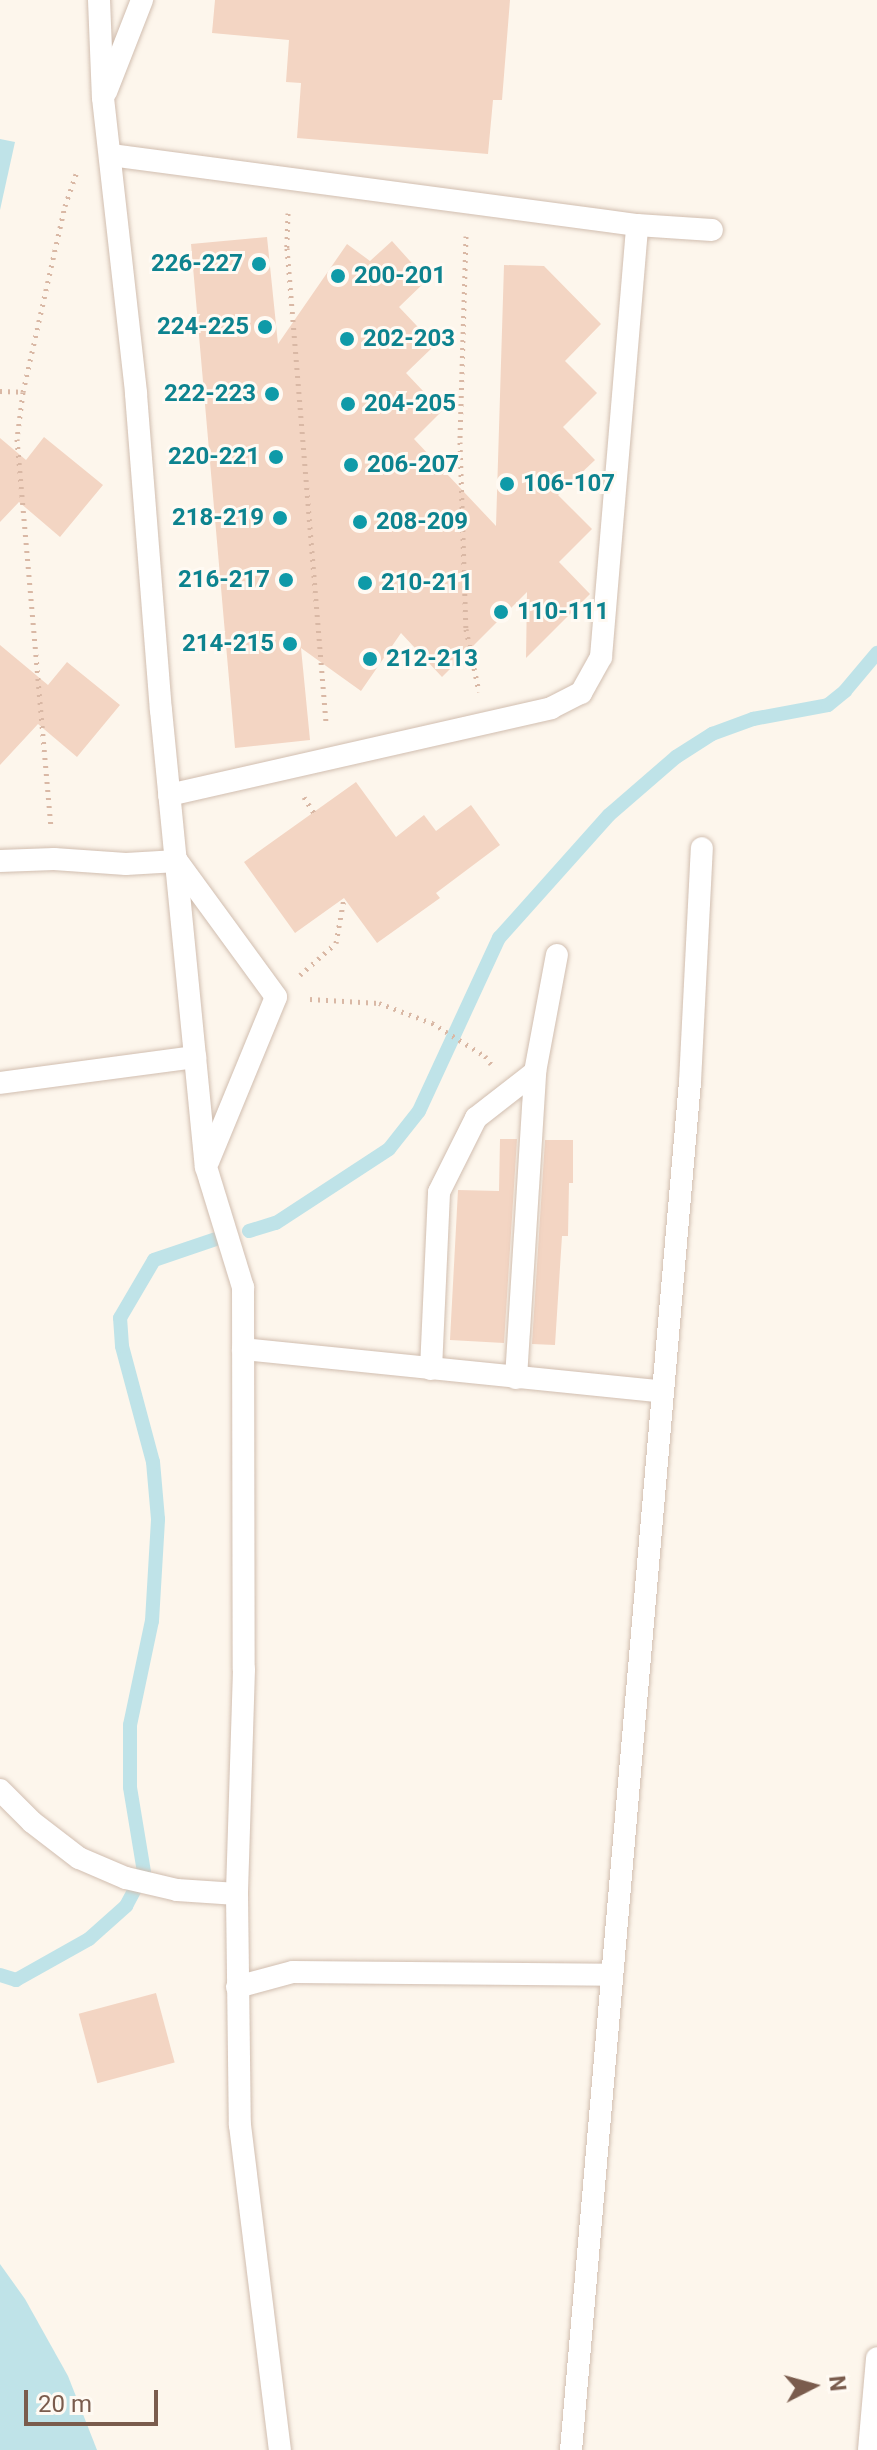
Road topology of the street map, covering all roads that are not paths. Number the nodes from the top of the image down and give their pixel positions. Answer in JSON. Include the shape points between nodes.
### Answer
{"nodes":[{"id":1,"x":99,"y":0,"type":"edge"},
{"id":2,"x":142,"y":0,"type":"edge"},
{"id":3,"x":103,"y":98,"type":"junction"},
{"id":4,"x":111,"y":155,"type":"junction"},
{"id":5,"x":637,"y":225,"type":"junction"},
{"id":6,"x":712,"y":230,"type":"dead end"},
{"id":7,"x":169,"y":795,"type":"junction"},
{"id":8,"x":702,"y":848,"type":"dead end"},
{"id":9,"x":0,"y":861,"type":"edge"},
{"id":10,"x":177,"y":861,"type":"junction"},
{"id":11,"x":557,"y":955,"type":"dead end"},
{"id":12,"x":195,"y":1057,"type":"junction"},
{"id":13,"x":535,"y":1072,"type":"junction"},
{"id":14,"x":0,"y":1083,"type":"edge"},
{"id":15,"x":206,"y":1167,"type":"junction"},
{"id":16,"x":243,"y":1349,"type":"junction"},
{"id":17,"x":431,"y":1369,"type":"junction"},
{"id":18,"x":516,"y":1378,"type":"junction"},
{"id":19,"x":663,"y":1392,"type":"junction"},
{"id":20,"x":0,"y":1790,"type":"edge"},
{"id":21,"x":237,"y":1894,"type":"junction"},
{"id":22,"x":612,"y":1975,"type":"junction"},
{"id":23,"x":237,"y":1987,"type":"junction"},
{"id":24,"x":877,"y":2358,"type":"edge"},
{"id":25,"x":280,"y":2450,"type":"edge"},
{"id":26,"x":571,"y":2450,"type":"edge"},
{"id":27,"x":869,"y":2450,"type":"edge"}],
"edges":[{"from":1,"to":3,"type":"lane"},
{"from":2,"to":3,"type":"lane"},
{"from":3,"to":4,"type":"lane"},
{"from":4,"to":5,"type":"lane"},
{"from":4,"to":7,"type":"lane"},
{"from":5,"to":6,"type":"lane"},
{"from":5,"to":7,"type":"lane","via":[[601,657],[581,693],[551,708]]},
{"from":7,"to":10,"type":"lane"},
{"from":8,"to":19,"type":"lane","via":[[690,1082]]},
{"from":9,"to":10,"type":"lane"},
{"from":10,"to":12,"type":"lane"},
{"from":10,"to":15,"type":"lane","via":[[276,997]]},
{"from":11,"to":13,"type":"lane"},
{"from":12,"to":14,"type":"lane"},
{"from":12,"to":15,"type":"lane"},
{"from":13,"to":17,"type":"lane","via":[[476,1118],[439,1192]]},
{"from":13,"to":18,"type":"lane"},
{"from":15,"to":16,"type":"lane","via":[[243,1287]]},
{"from":16,"to":17,"type":"lane"},
{"from":16,"to":21,"type":"lane","via":[[244,1669]]},
{"from":17,"to":18,"type":"lane"},
{"from":18,"to":19,"type":"lane"},
{"from":19,"to":22,"type":"lane"},
{"from":20,"to":21,"type":"lane","via":[[79,1858],[126,1878],[177,1890]]},
{"from":21,"to":23,"type":"lane"},
{"from":22,"to":23,"type":"lane","via":[[293,1972]]},
{"from":22,"to":26,"type":"lane"},
{"from":23,"to":25,"type":"lane","via":[[240,2125]]},
{"from":24,"to":27,"type":"lane"}]}
